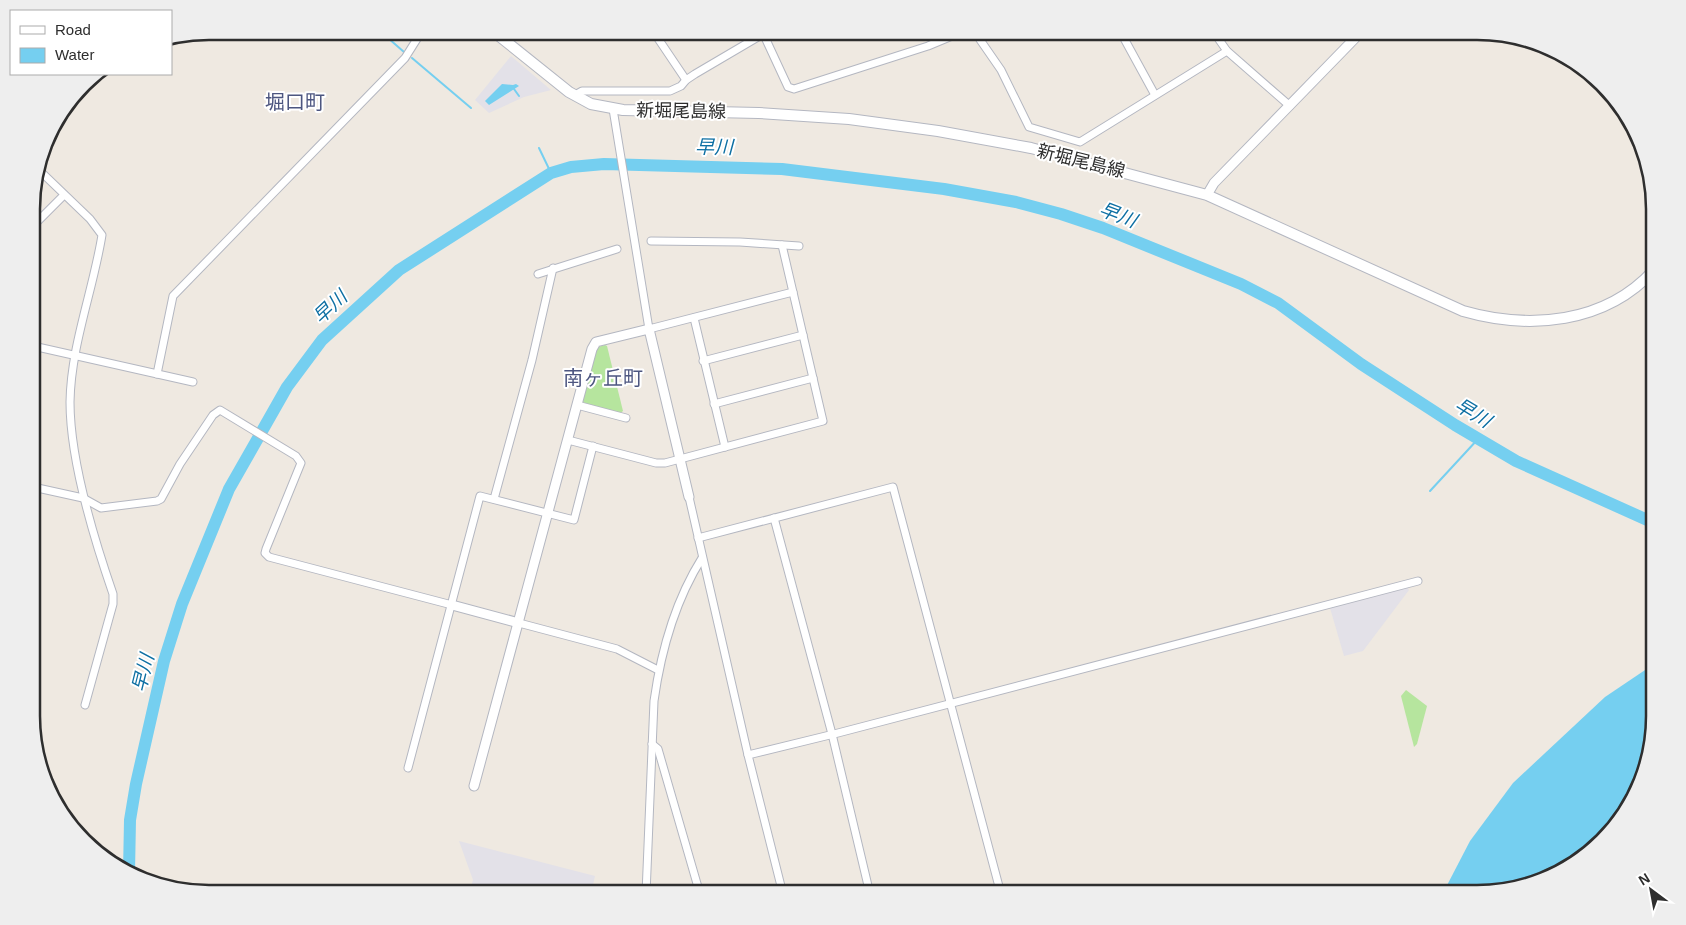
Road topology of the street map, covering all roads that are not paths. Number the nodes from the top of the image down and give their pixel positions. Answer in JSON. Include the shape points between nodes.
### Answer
{"nodes":[{"id":1,"x":416,"y":40,"type":"edge"},
{"id":2,"x":504,"y":40,"type":"edge"},
{"id":3,"x":659,"y":40,"type":"edge"},
{"id":4,"x":750,"y":40,"type":"edge"},
{"id":5,"x":767,"y":40,"type":"edge"},
{"id":6,"x":942,"y":40,"type":"edge"},
{"id":7,"x":980,"y":40,"type":"edge"},
{"id":8,"x":1125,"y":40,"type":"edge"},
{"id":9,"x":1220,"y":40,"type":"edge"},
{"id":10,"x":1353,"y":40,"type":"edge"},
{"id":11,"x":1228,"y":51,"type":"junction"},
{"id":12,"x":686,"y":80,"type":"junction"},
{"id":13,"x":574,"y":95,"type":"junction"},
{"id":14,"x":1155,"y":95,"type":"junction"},
{"id":15,"x":1290,"y":106,"type":"junction"},
{"id":16,"x":613,"y":109,"type":"junction"},
{"id":17,"x":43,"y":174,"type":"edge"},
{"id":18,"x":64,"y":195,"type":"junction"},
{"id":19,"x":1207,"y":195,"type":"junction"},
{"id":20,"x":40,"y":219,"type":"edge"},
{"id":21,"x":651,"y":241,"type":"dead end"},
{"id":22,"x":782,"y":245,"type":"junction"},
{"id":23,"x":799,"y":246,"type":"dead end"},
{"id":24,"x":617,"y":249,"type":"dead end"},
{"id":25,"x":553,"y":268,"type":"junction"},
{"id":26,"x":538,"y":274,"type":"dead end"},
{"id":27,"x":1646,"y":276,"type":"edge"},
{"id":28,"x":793,"y":292,"type":"junction"},
{"id":29,"x":694,"y":318,"type":"junction"},
{"id":30,"x":649,"y":329,"type":"junction"},
{"id":31,"x":803,"y":335,"type":"junction"},
{"id":32,"x":40,"y":347,"type":"edge"},
{"id":33,"x":77,"y":355,"type":"junction"},
{"id":34,"x":703,"y":361,"type":"junction"},
{"id":35,"x":157,"y":374,"type":"junction"},
{"id":36,"x":813,"y":378,"type":"junction"},
{"id":37,"x":193,"y":382,"type":"dead end"},
{"id":38,"x":577,"y":404,"type":"junction"},
{"id":39,"x":714,"y":404,"type":"junction"},
{"id":40,"x":626,"y":418,"type":"dead end"},
{"id":41,"x":568,"y":440,"type":"junction"},
{"id":42,"x":593,"y":446,"type":"junction"},
{"id":43,"x":725,"y":447,"type":"junction"},
{"id":44,"x":680,"y":459,"type":"junction"},
{"id":45,"x":40,"y":489,"type":"edge"},
{"id":46,"x":689,"y":497,"type":"joint"},
{"id":47,"x":84,"y":498,"type":"junction"},
{"id":48,"x":494,"y":500,"type":"junction"},
{"id":49,"x":548,"y":514,"type":"junction"},
{"id":50,"x":774,"y":518,"type":"junction"},
{"id":51,"x":698,"y":538,"type":"junction"},
{"id":52,"x":702,"y":558,"type":"junction"},
{"id":53,"x":1418,"y":582,"type":"dead end"},
{"id":54,"x":452,"y":605,"type":"junction"},
{"id":55,"x":519,"y":624,"type":"junction"},
{"id":56,"x":658,"y":670,"type":"junction"},
{"id":57,"x":951,"y":703,"type":"junction"},
{"id":58,"x":84,"y":705,"type":"dead end"},
{"id":59,"x":832,"y":734,"type":"junction"},
{"id":60,"x":652,"y":744,"type":"junction"},
{"id":61,"x":748,"y":755,"type":"junction"},
{"id":62,"x":408,"y":768,"type":"dead end"},
{"id":63,"x":474,"y":786,"type":"dead end"},
{"id":64,"x":646,"y":885,"type":"edge"},
{"id":65,"x":697,"y":885,"type":"edge"},
{"id":66,"x":781,"y":885,"type":"edge"},
{"id":67,"x":868,"y":885,"type":"edge"},
{"id":68,"x":999,"y":885,"type":"edge"}],
"edges":[{"from":1,"to":35,"type":"street","via":[[405,58],[173,296]]},
{"from":2,"to":13,"type":"main road","name":"新堀尾島線"},
{"from":3,"to":12,"type":"street"},
{"from":4,"to":12,"type":"street"},
{"from":5,"to":6,"type":"street","via":[[788,87],[794,89]]},
{"from":7,"to":14,"type":"street","via":[[1001,70],[1029,127],[1080,142]]},
{"from":8,"to":14,"type":"street"},
{"from":9,"to":11,"type":"street"},
{"from":10,"to":15,"type":"street"},
{"from":11,"to":14,"type":"street"},
{"from":11,"to":15,"type":"street"},
{"from":12,"to":13,"type":"street","via":[[670,91],[582,91]]},
{"from":13,"to":16,"type":"main road","name":"新堀尾島線","via":[[591,104]]},
{"from":15,"to":19,"type":"street","via":[[1214,183]]},
{"from":16,"to":19,"type":"main road","name":"新堀尾島線","via":[[849,118],[1048,152]]},
{"from":16,"to":30,"type":"street"},
{"from":17,"to":18,"type":"street"},
{"from":18,"to":20,"type":"street"},
{"from":18,"to":33,"type":"street","via":[[102,235]]},
{"from":19,"to":27,"type":"main road","name":"新堀尾島線","via":[[1463,311],[1488,318],[1544,322],[1580,315],[1621,296]]},
{"from":21,"to":22,"type":"street"},
{"from":22,"to":23,"type":"street"},
{"from":22,"to":28,"type":"street"},
{"from":24,"to":25,"type":"street"},
{"from":25,"to":26,"type":"street"},
{"from":25,"to":48,"type":"street"},
{"from":28,"to":29,"type":"street"},
{"from":28,"to":31,"type":"street"},
{"from":29,"to":30,"type":"street"},
{"from":29,"to":34,"type":"street"},
{"from":30,"to":38,"type":"street","via":[[594,344]]},
{"from":30,"to":44,"type":"street"},
{"from":31,"to":34,"type":"street"},
{"from":31,"to":36,"type":"street"},
{"from":32,"to":33,"type":"street"},
{"from":33,"to":35,"type":"street"},
{"from":33,"to":47,"type":"street","via":[[70,403]]},
{"from":34,"to":39,"type":"street"},
{"from":35,"to":37,"type":"street"},
{"from":36,"to":39,"type":"street"},
{"from":36,"to":43,"type":"street","via":[[823,421]]},
{"from":38,"to":40,"type":"street"},
{"from":38,"to":41,"type":"street"},
{"from":39,"to":43,"type":"street"},
{"from":41,"to":42,"type":"street"},
{"from":41,"to":49,"type":"street"},
{"from":42,"to":44,"type":"street","via":[[656,463]]},
{"from":42,"to":49,"type":"street","via":[[574,520]]},
{"from":43,"to":44,"type":"street"},
{"from":44,"to":46,"type":"street"},
{"from":45,"to":47,"type":"street"},
{"from":46,"to":51,"type":"street"},
{"from":47,"to":54,"type":"street","via":[[101,508],[161,499],[180,464],[213,415],[220,410],[296,456],[301,463],[266,549],[269,557]]},
{"from":47,"to":58,"type":"street","via":[[113,594],[113,604]]},
{"from":48,"to":49,"type":"street"},
{"from":48,"to":54,"type":"street","via":[[480,496]]},
{"from":49,"to":55,"type":"street"},
{"from":50,"to":51,"type":"street"},
{"from":50,"to":57,"type":"street","via":[[892,487]]},
{"from":50,"to":59,"type":"street"},
{"from":51,"to":52,"type":"street"},
{"from":52,"to":56,"type":"street","via":[[670,625]]},
{"from":52,"to":61,"type":"street"},
{"from":53,"to":57,"type":"street"},
{"from":54,"to":55,"type":"street"},
{"from":54,"to":62,"type":"street"},
{"from":55,"to":56,"type":"street","via":[[617,648]]},
{"from":55,"to":63,"type":"street"},
{"from":56,"to":60,"type":"street"},
{"from":57,"to":59,"type":"street"},
{"from":57,"to":68,"type":"street"},
{"from":59,"to":61,"type":"street"},
{"from":59,"to":67,"type":"street"},
{"from":60,"to":64,"type":"street"},
{"from":60,"to":65,"type":"street","via":[[658,749]]},
{"from":61,"to":66,"type":"street"}]}
